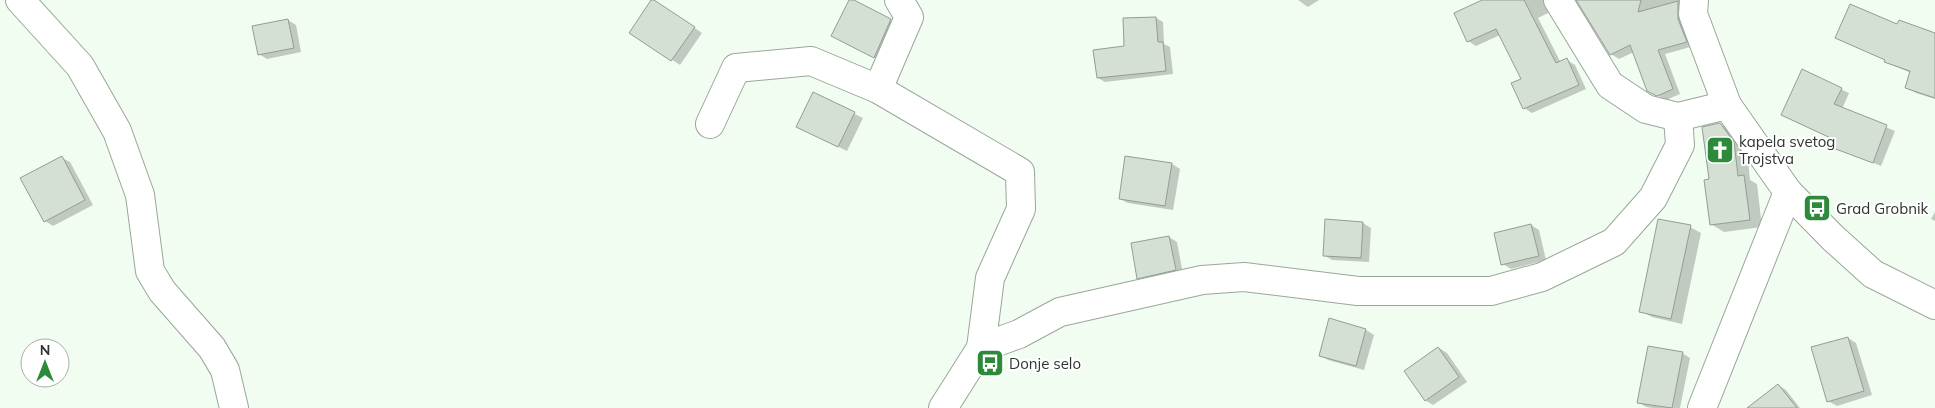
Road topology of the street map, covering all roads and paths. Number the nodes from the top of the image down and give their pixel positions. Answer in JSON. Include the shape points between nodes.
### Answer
{"nodes":[{"id":1,"x":20,"y":0,"type":"edge"},
{"id":2,"x":899,"y":0,"type":"edge"},
{"id":3,"x":1558,"y":0,"type":"edge"},
{"id":4,"x":1694,"y":0,"type":"edge"},
{"id":5,"x":878,"y":89,"type":"junction"},
{"id":6,"x":1727,"y":106,"type":"junction"},
{"id":7,"x":1678,"y":117,"type":"junction"},
{"id":8,"x":710,"y":124,"type":"dead end"},
{"id":9,"x":1788,"y":192,"type":"junction"},
{"id":10,"x":1935,"y":305,"type":"edge"},
{"id":11,"x":981,"y":348,"type":"junction"},
{"id":12,"x":234,"y":408,"type":"edge"},
{"id":13,"x":943,"y":408,"type":"edge"},
{"id":14,"x":1702,"y":408,"type":"edge"}],
"edges":[{"from":1,"to":12,"type":"street","via":[[80,66],[118,131],[140,195],[150,271],[162,291],[212,348],[225,370]]},
{"from":2,"to":5,"type":"street","via":[[909,17]]},
{"from":3,"to":7,"type":"street","via":[[1610,85],[1646,109]]},
{"from":4,"to":6,"type":"street","via":[[1693,14]]},
{"from":5,"to":8,"type":"street","via":[[811,61],[736,68]]},
{"from":5,"to":11,"type":"street","via":[[1020,172],[1021,208],[990,278]]},
{"from":6,"to":7,"type":"street"},
{"from":6,"to":9,"type":"street"},
{"from":7,"to":11,"type":"street","via":[[1680,145],[1652,198],[1614,242],[1542,277],[1491,291],[1358,291],[1244,277],[1202,280],[1060,312],[1019,334]]},
{"from":9,"to":10,"type":"street","via":[[1873,274]]},
{"from":9,"to":14,"type":"street"},
{"from":11,"to":13,"type":"street"}]}
